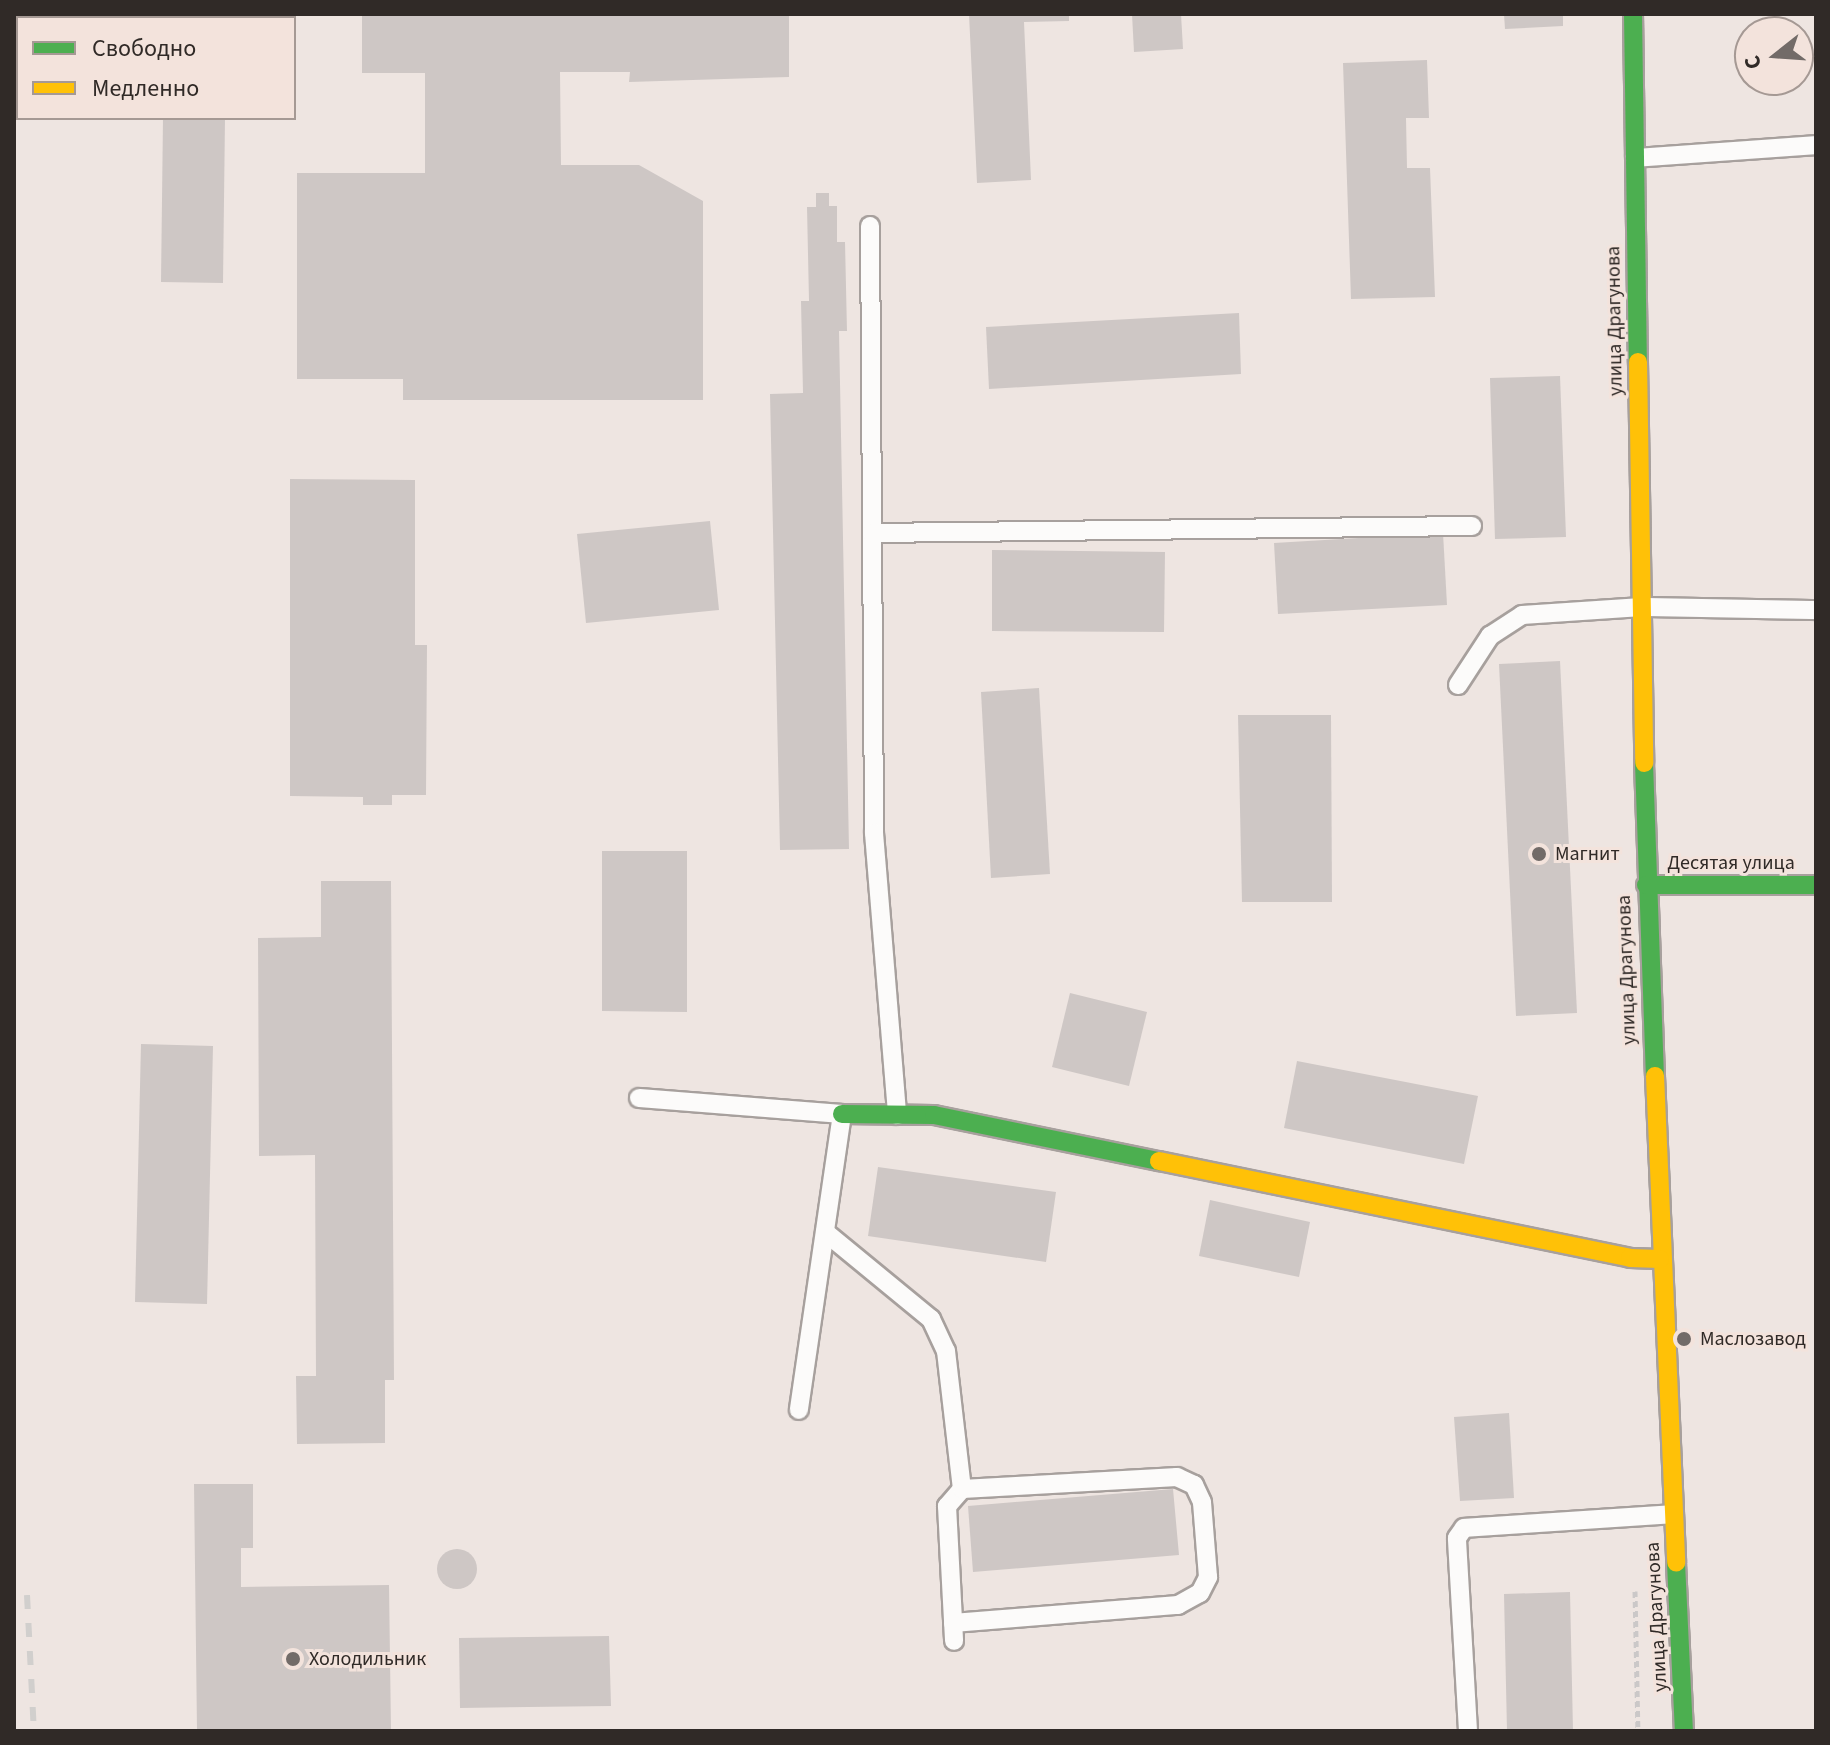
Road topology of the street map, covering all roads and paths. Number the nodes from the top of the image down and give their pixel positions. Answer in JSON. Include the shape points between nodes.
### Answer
{"nodes":[{"id":1,"x":1633,"y":14,"type":"edge"},
{"id":2,"x":1816,"y":145,"type":"edge"},
{"id":3,"x":1635,"y":158,"type":"junction"},
{"id":4,"x":870,"y":226,"type":"dead end"},
{"id":5,"x":1472,"y":526,"type":"dead end"},
{"id":6,"x":872,"y":533,"type":"junction"},
{"id":7,"x":1642,"y":607,"type":"junction"},
{"id":8,"x":1816,"y":610,"type":"edge"},
{"id":9,"x":1458,"y":685,"type":"dead end"},
{"id":10,"x":1646,"y":885,"type":"junction"},
{"id":11,"x":1816,"y":885,"type":"edge"},
{"id":12,"x":639,"y":1098,"type":"dead end"},
{"id":13,"x":842,"y":1114,"type":"junction"},
{"id":14,"x":897,"y":1115,"type":"junction"},
{"id":15,"x":825,"y":1232,"type":"junction"},
{"id":16,"x":1660,"y":1259,"type":"junction"},
{"id":17,"x":799,"y":1410,"type":"dead end"},
{"id":18,"x":962,"y":1489,"type":"junction"},
{"id":19,"x":1674,"y":1514,"type":"junction"},
{"id":20,"x":1468,"y":1731,"type":"edge"},
{"id":21,"x":1684,"y":1731,"type":"edge"}],
"edges":[{"from":1,"to":3,"type":"main road","name":"улица Драгунова"},
{"from":2,"to":3,"type":"lane"},
{"from":3,"to":7,"type":"main road","name":"улица Драгунова"},
{"from":4,"to":6,"type":"lane"},
{"from":5,"to":6,"type":"lane"},
{"from":6,"to":14,"type":"lane","via":[[874,833]]},
{"from":7,"to":8,"type":"lane"},
{"from":7,"to":9,"type":"lane","via":[[1522,615],[1490,636]]},
{"from":7,"to":10,"type":"main road","name":"улица Драгунова"},
{"from":10,"to":11,"type":"main road","name":"Десятая улица"},
{"from":10,"to":16,"type":"main road","name":"улица Драгунова"},
{"from":12,"to":13,"type":"lane"},
{"from":13,"to":14,"type":"main road"},
{"from":13,"to":15,"type":"lane"},
{"from":14,"to":16,"type":"main road","via":[[934,1115],[1615,1255]]},
{"from":15,"to":17,"type":"lane"},
{"from":15,"to":18,"type":"lane","via":[[931,1319],[946,1351]]},
{"from":16,"to":19,"type":"main road","name":"улица Драгунова"},
{"from":18,"to":18,"type":"lane","via":[[947,1506],[954,1632],[1178,1605],[1200,1593],[1208,1577],[1202,1502],[1194,1485],[1177,1477]]},
{"from":19,"to":20,"type":"lane","via":[[1464,1528],[1457,1538]]},
{"from":19,"to":21,"type":"main road","name":"улица Драгунова"}]}
